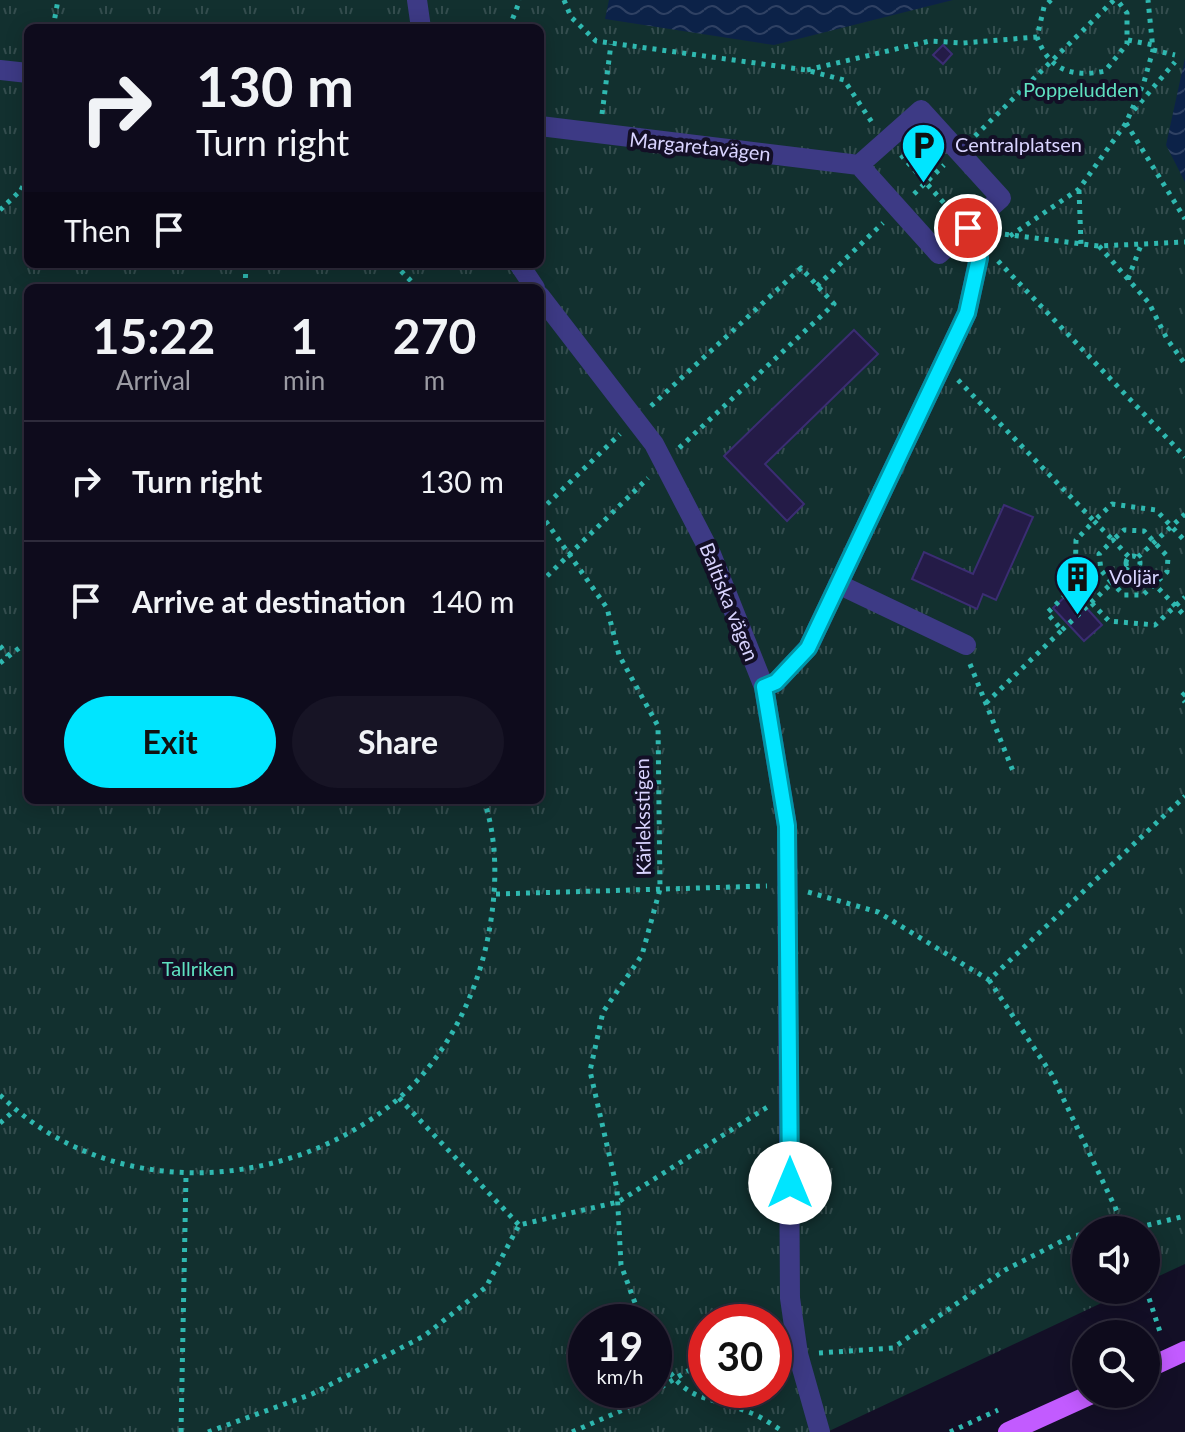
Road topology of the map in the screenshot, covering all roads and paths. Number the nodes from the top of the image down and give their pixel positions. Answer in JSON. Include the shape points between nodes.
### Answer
{"nodes":[{"id":1,"x":58,"y":0,"type":"edge"},
{"id":2,"x":417,"y":0,"type":"edge"},
{"id":3,"x":520,"y":0,"type":"edge"},
{"id":4,"x":564,"y":0,"type":"edge"},
{"id":5,"x":1051,"y":0,"type":"edge"},
{"id":6,"x":1116,"y":0,"type":"edge"},
{"id":7,"x":1148,"y":0,"type":"edge"},
{"id":8,"x":54,"y":24,"type":"edge"},
{"id":9,"x":420,"y":24,"type":"edge"},
{"id":10,"x":511,"y":24,"type":"edge"},
{"id":11,"x":1037,"y":37,"type":"junction"},
{"id":12,"x":1128,"y":40,"type":"junction"},
{"id":13,"x":611,"y":44,"type":"junction"},
{"id":14,"x":1153,"y":47,"type":"junction"},
{"id":15,"x":1051,"y":62,"type":"junction"},
{"id":16,"x":0,"y":70,"type":"edge"},
{"id":17,"x":806,"y":70,"type":"junction"},
{"id":18,"x":24,"y":73,"type":"edge"},
{"id":19,"x":1131,"y":113,"type":"junction"},
{"id":20,"x":868,"y":119,"type":"dead end"},
{"id":21,"x":1126,"y":123,"type":"junction"},
{"id":22,"x":544,"y":127,"type":"edge"},
{"id":23,"x":599,"y":135,"type":"junction"},
{"id":24,"x":959,"y":152,"type":"junction"},
{"id":25,"x":859,"y":165,"type":"junction"},
{"id":26,"x":1079,"y":189,"type":"junction"},
{"id":27,"x":24,"y":190,"type":"edge"},
{"id":28,"x":0,"y":210,"type":"edge"},
{"id":29,"x":1185,"y":219,"type":"edge"},
{"id":30,"x":968,"y":228,"type":"junction"},
{"id":31,"x":1010,"y":236,"type":"junction"},
{"id":32,"x":1185,"y":242,"type":"edge"},
{"id":33,"x":862,"y":243,"type":"dead end"},
{"id":34,"x":1081,"y":244,"type":"junction"},
{"id":35,"x":1141,"y":245,"type":"junction"},
{"id":36,"x":1099,"y":246,"type":"junction"},
{"id":37,"x":398,"y":268,"type":"edge"},
{"id":38,"x":1128,"y":279,"type":"junction"},
{"id":39,"x":414,"y":284,"type":"edge"},
{"id":40,"x":817,"y":286,"type":"junction"},
{"id":41,"x":544,"y":301,"type":"edge"},
{"id":42,"x":942,"y":364,"type":"junction"},
{"id":43,"x":1185,"y":364,"type":"edge"},
{"id":44,"x":635,"y":421,"type":"junction"},
{"id":45,"x":670,"y":440,"type":"dead end"},
{"id":46,"x":1185,"y":457,"type":"edge"},
{"id":47,"x":675,"y":458,"type":"junction"},
{"id":48,"x":660,"y":485,"type":"dead end"},
{"id":49,"x":544,"y":508,"type":"edge"},
{"id":50,"x":1185,"y":514,"type":"edge"},
{"id":51,"x":544,"y":518,"type":"edge"},
{"id":52,"x":1094,"y":521,"type":"junction"},
{"id":53,"x":1171,"y":526,"type":"junction"},
{"id":54,"x":1113,"y":540,"type":"junction"},
{"id":55,"x":1185,"y":541,"type":"edge"},
{"id":56,"x":1154,"y":542,"type":"junction"},
{"id":57,"x":570,"y":554,"type":"junction"},
{"id":58,"x":1129,"y":557,"type":"junction"},
{"id":59,"x":1138,"y":557,"type":"junction"},
{"id":60,"x":1128,"y":567,"type":"junction"},
{"id":61,"x":1138,"y":567,"type":"junction"},
{"id":62,"x":544,"y":579,"type":"edge"},
{"id":63,"x":1112,"y":583,"type":"junction"},
{"id":64,"x":838,"y":584,"type":"junction"},
{"id":65,"x":1154,"y":584,"type":"junction"},
{"id":66,"x":1075,"y":586,"type":"junction"},
{"id":67,"x":1185,"y":597,"type":"edge"},
{"id":68,"x":1091,"y":602,"type":"junction"},
{"id":69,"x":1175,"y":606,"type":"junction"},
{"id":70,"x":1185,"y":616,"type":"edge"},
{"id":71,"x":1062,"y":630,"type":"junction"},
{"id":72,"x":24,"y":644,"type":"edge"},
{"id":73,"x":966,"y":645,"type":"joint"},
{"id":74,"x":0,"y":646,"type":"edge"},
{"id":75,"x":8,"y":655,"type":"junction"},
{"id":76,"x":0,"y":663,"type":"edge"},
{"id":77,"x":764,"y":687,"type":"junction"},
{"id":78,"x":1185,"y":693,"type":"edge"},
{"id":79,"x":1185,"y":702,"type":"edge"},
{"id":80,"x":986,"y":703,"type":"junction"},
{"id":81,"x":1013,"y":771,"type":"dead end"},
{"id":82,"x":1185,"y":796,"type":"edge"},
{"id":83,"x":485,"y":804,"type":"edge"},
{"id":84,"x":660,"y":889,"type":"junction"},
{"id":85,"x":496,"y":894,"type":"junction"},
{"id":86,"x":772,"y":900,"type":"dead end"},
{"id":87,"x":801,"y":900,"type":"dead end"},
{"id":88,"x":989,"y":980,"type":"junction"},
{"id":89,"x":0,"y":1095,"type":"edge"},
{"id":90,"x":399,"y":1098,"type":"junction"},
{"id":91,"x":15,"y":1110,"type":"junction"},
{"id":92,"x":773,"y":1118,"type":"dead end"},
{"id":93,"x":0,"y":1123,"type":"edge"},
{"id":94,"x":186,"y":1175,"type":"junction"},
{"id":95,"x":618,"y":1202,"type":"junction"},
{"id":96,"x":1120,"y":1216,"type":"edge"},
{"id":97,"x":1185,"y":1216,"type":"edge"},
{"id":98,"x":1160,"y":1222,"type":"edge"},
{"id":99,"x":519,"y":1225,"type":"junction"},
{"id":100,"x":1072,"y":1236,"type":"edge"},
{"id":101,"x":635,"y":1304,"type":"edge"},
{"id":102,"x":1151,"y":1304,"type":"edge"},
{"id":103,"x":1161,"y":1335,"type":"dead end"},
{"id":104,"x":1185,"y":1351,"type":"edge"},
{"id":105,"x":807,"y":1353,"type":"junction"},
{"id":106,"x":1160,"y":1363,"type":"edge"},
{"id":107,"x":821,"y":1368,"type":"dead end"},
{"id":108,"x":688,"y":1373,"type":"edge"},
{"id":109,"x":672,"y":1375,"type":"edge"},
{"id":110,"x":674,"y":1378,"type":"junction"},
{"id":111,"x":1072,"y":1403,"type":"edge"},
{"id":112,"x":181,"y":1432,"type":"edge"},
{"id":113,"x":208,"y":1432,"type":"edge"},
{"id":114,"x":572,"y":1432,"type":"edge"},
{"id":115,"x":784,"y":1432,"type":"edge"},
{"id":116,"x":820,"y":1432,"type":"edge"},
{"id":117,"x":1008,"y":1432,"type":"edge"}],
"edges":[{"from":1,"to":8,"type":"path"},
{"from":2,"to":9,"type":"street"},
{"from":3,"to":10,"type":"path"},
{"from":4,"to":13,"type":"path","via":[[571,17],[596,41]]},
{"from":5,"to":11,"type":"path","via":[[1044,7]]},
{"from":6,"to":12,"type":"path","via":[[1127,13]]},
{"from":6,"to":15,"type":"path"},
{"from":7,"to":14,"type":"path"},
{"from":11,"to":15,"type":"path"},
{"from":11,"to":17,"type":"path","via":[[930,41]]},
{"from":12,"to":14,"type":"path"},
{"from":12,"to":15,"type":"path","via":[[1119,59],[1105,71],[1075,75]]},
{"from":13,"to":17,"type":"path"},
{"from":13,"to":23,"type":"path"},
{"from":14,"to":19,"type":"path"},
{"from":14,"to":19,"type":"path","via":[[1175,58]]},
{"from":15,"to":24,"type":"path"},
{"from":16,"to":18,"type":"street"},
{"from":17,"to":20,"type":"path","via":[[844,80]]},
{"from":19,"to":21,"type":"path"},
{"from":21,"to":26,"type":"path"},
{"from":21,"to":29,"type":"path"},
{"from":22,"to":23,"type":"street","name":"Margaretavägen"},
{"from":23,"to":25,"type":"street","name":"Margaretavägen"},
{"from":24,"to":25,"type":"street","via":[[921,110]]},
{"from":24,"to":30,"type":"path","via":[[926,183]]},
{"from":24,"to":30,"type":"street","via":[[1001,198]]},
{"from":25,"to":30,"type":"street","via":[[939,254]]},
{"from":26,"to":31,"type":"path"},
{"from":26,"to":34,"type":"path"},
{"from":27,"to":28,"type":"path"},
{"from":30,"to":31,"type":"path"},
{"from":30,"to":42,"type":"street","via":[[979,258],[967,313]]},
{"from":30,"to":46,"type":"path"},
{"from":31,"to":34,"type":"path"},
{"from":32,"to":35,"type":"path"},
{"from":33,"to":40,"type":"path"},
{"from":34,"to":36,"type":"path"},
{"from":35,"to":36,"type":"path"},
{"from":35,"to":38,"type":"path"},
{"from":36,"to":38,"type":"path"},
{"from":37,"to":39,"type":"path"},
{"from":38,"to":43,"type":"path","via":[[1149,303]]},
{"from":40,"to":44,"type":"path","via":[[801,268]]},
{"from":40,"to":47,"type":"path","via":[[834,304]]},
{"from":41,"to":44,"type":"street","name":"Baltiska vägen"},
{"from":42,"to":52,"type":"path"},
{"from":42,"to":64,"type":"street"},
{"from":44,"to":47,"type":"street","name":"Baltiska vägen"},
{"from":44,"to":49,"type":"path"},
{"from":45,"to":47,"type":"path"},
{"from":47,"to":77,"type":"street","name":"Baltiska vägen"},
{"from":48,"to":57,"type":"path","via":[[653,473]]},
{"from":50,"to":53,"type":"path"},
{"from":51,"to":57,"type":"path","name":"Kärleksstigen"},
{"from":52,"to":53,"type":"path","via":[[1112,504],[1156,510]]},
{"from":52,"to":54,"type":"path"},
{"from":52,"to":66,"type":"path","via":[[1076,540]]},
{"from":53,"to":55,"type":"path"},
{"from":53,"to":56,"type":"path"},
{"from":54,"to":56,"type":"path","via":[[1124,530],[1144,531]]},
{"from":54,"to":58,"type":"path"},
{"from":54,"to":63,"type":"path","via":[[1099,554],[1101,570]]},
{"from":56,"to":59,"type":"path"},
{"from":56,"to":65,"type":"path","via":[[1168,557],[1167,572]]},
{"from":57,"to":62,"type":"path"},
{"from":57,"to":84,"type":"path","name":"Kärleksstigen","via":[[607,608],[619,655],[658,726]]},
{"from":58,"to":59,"type":"path"},
{"from":58,"to":60,"type":"path"},
{"from":59,"to":61,"type":"path"},
{"from":60,"to":61,"type":"path"},
{"from":60,"to":63,"type":"path"},
{"from":61,"to":65,"type":"path"},
{"from":63,"to":65,"type":"path","via":[[1124,595],[1143,595]]},
{"from":63,"to":68,"type":"path"},
{"from":64,"to":73,"type":"street"},
{"from":64,"to":77,"type":"street","via":[[808,648],[776,682]]},
{"from":65,"to":69,"type":"path"},
{"from":66,"to":68,"type":"path"},
{"from":66,"to":71,"type":"path","via":[[1047,613]]},
{"from":67,"to":69,"type":"path"},
{"from":68,"to":69,"type":"path","via":[[1109,621],[1155,625]]},
{"from":68,"to":71,"type":"path"},
{"from":69,"to":70,"type":"path"},
{"from":71,"to":80,"type":"path"},
{"from":72,"to":75,"type":"path"},
{"from":73,"to":80,"type":"path"},
{"from":74,"to":75,"type":"path"},
{"from":75,"to":76,"type":"path"},
{"from":77,"to":105,"type":"street","name":"Baltiska vägen","via":[[787,826],[790,1298]]},
{"from":78,"to":79,"type":"path"},
{"from":80,"to":81,"type":"path"},
{"from":82,"to":88,"type":"path"},
{"from":83,"to":85,"type":"path"},
{"from":84,"to":85,"type":"path"},
{"from":84,"to":86,"type":"path","via":[[773,885]]},
{"from":84,"to":95,"type":"path","name":"Kärleksstigen","via":[[642,955],[603,1012],[590,1071]]},
{"from":85,"to":90,"type":"path","via":[[482,970],[456,1025]]},
{"from":87,"to":88,"type":"path","via":[[801,890],[878,912]]},
{"from":88,"to":96,"type":"path","via":[[1052,1075]]},
{"from":89,"to":91,"type":"path"},
{"from":90,"to":94,"type":"path","via":[[336,1142],[263,1168]]},
{"from":90,"to":99,"type":"path"},
{"from":91,"to":93,"type":"path"},
{"from":91,"to":94,"type":"path","via":[[67,1143],[110,1160]]},
{"from":92,"to":95,"type":"path","via":[[773,1103]]},
{"from":94,"to":112,"type":"path"},
{"from":95,"to":99,"type":"path"},
{"from":95,"to":101,"type":"path","name":"Kärleksstigen","via":[[621,1265]]},
{"from":97,"to":98,"type":"path"},
{"from":99,"to":113,"type":"path","via":[[486,1287],[424,1336],[312,1394]]},
{"from":100,"to":105,"type":"path","via":[[1005,1270],[893,1348]]},
{"from":102,"to":103,"type":"path"},
{"from":104,"to":106,"type":"main road"},
{"from":105,"to":107,"type":"path"},
{"from":105,"to":116,"type":"street","name":"Baltiska vägen"},
{"from":108,"to":110,"type":"path"},
{"from":109,"to":110,"type":"path"},
{"from":110,"to":114,"type":"path","via":[[625,1409]]},
{"from":110,"to":115,"type":"path","via":[[700,1399],[751,1413]]},
{"from":111,"to":117,"type":"main road"}]}
